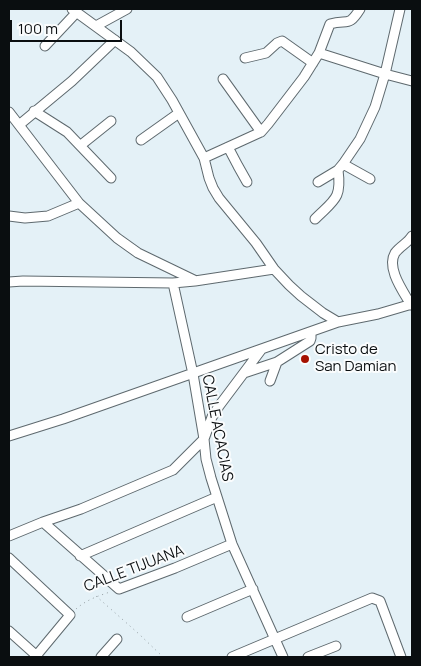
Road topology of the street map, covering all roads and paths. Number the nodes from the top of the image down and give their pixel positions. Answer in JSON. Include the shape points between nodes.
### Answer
{"nodes":[{"id":1,"x":127,"y":9,"type":"edge"},
{"id":2,"x":360,"y":9,"type":"edge"},
{"id":3,"x":400,"y":9,"type":"edge"},
{"id":4,"x":74,"y":11,"type":"edge"},
{"id":5,"x":96,"y":26,"type":"junction"},
{"id":6,"x":115,"y":40,"type":"junction"},
{"id":7,"x":45,"y":46,"type":"dead end"},
{"id":8,"x":319,"y":53,"type":"junction"},
{"id":9,"x":245,"y":58,"type":"dead end"},
{"id":10,"x":313,"y":63,"type":"junction"},
{"id":11,"x":385,"y":74,"type":"junction"},
{"id":12,"x":223,"y":79,"type":"dead end"},
{"id":13,"x":412,"y":81,"type":"edge"},
{"id":14,"x":34,"y":112,"type":"junction"},
{"id":15,"x":180,"y":113,"type":"junction"},
{"id":16,"x":13,"y":120,"type":"edge"},
{"id":17,"x":111,"y":121,"type":"dead end"},
{"id":18,"x":261,"y":132,"type":"junction"},
{"id":19,"x":141,"y":140,"type":"dead end"},
{"id":20,"x":81,"y":145,"type":"junction"},
{"id":21,"x":228,"y":147,"type":"junction"},
{"id":22,"x":204,"y":158,"type":"junction"},
{"id":23,"x":341,"y":167,"type":"junction"},
{"id":24,"x":111,"y":178,"type":"dead end"},
{"id":25,"x":370,"y":180,"type":"dead end"},
{"id":26,"x":247,"y":182,"type":"dead end"},
{"id":27,"x":318,"y":182,"type":"dead end"},
{"id":28,"x":79,"y":203,"type":"junction"},
{"id":29,"x":9,"y":216,"type":"edge"},
{"id":30,"x":315,"y":219,"type":"dead end"},
{"id":31,"x":412,"y":236,"type":"edge"},
{"id":32,"x":274,"y":269,"type":"junction"},
{"id":33,"x":195,"y":281,"type":"junction"},
{"id":34,"x":9,"y":282,"type":"edge"},
{"id":35,"x":173,"y":283,"type":"junction"},
{"id":36,"x":412,"y":304,"type":"edge"},
{"id":37,"x":338,"y":322,"type":"junction"},
{"id":38,"x":311,"y":333,"type":"junction"},
{"id":39,"x":261,"y":350,"type":"junction"},
{"id":40,"x":277,"y":362,"type":"junction"},
{"id":41,"x":244,"y":373,"type":"junction"},
{"id":42,"x":192,"y":374,"type":"junction"},
{"id":43,"x":270,"y":381,"type":"dead end"},
{"id":44,"x":9,"y":436,"type":"edge"},
{"id":45,"x":204,"y":439,"type":"junction"},
{"id":46,"x":217,"y":497,"type":"junction"},
{"id":47,"x":43,"y":522,"type":"junction"},
{"id":48,"x":9,"y":536,"type":"edge"},
{"id":49,"x":232,"y":544,"type":"junction"},
{"id":50,"x":80,"y":556,"type":"junction"},
{"id":51,"x":9,"y":558,"type":"edge"},
{"id":52,"x":118,"y":589,"type":"junction"},
{"id":53,"x":253,"y":589,"type":"junction"},
{"id":54,"x":96,"y":596,"type":"junction"},
{"id":55,"x":70,"y":615,"type":"junction"},
{"id":56,"x":187,"y":617,"type":"dead end"},
{"id":57,"x":9,"y":631,"type":"edge"},
{"id":58,"x":275,"y":638,"type":"junction"},
{"id":59,"x":117,"y":639,"type":"dead end"},
{"id":60,"x":336,"y":646,"type":"dead end"},
{"id":61,"x":37,"y":657,"type":"edge"},
{"id":62,"x":101,"y":657,"type":"edge"},
{"id":63,"x":163,"y":657,"type":"edge"},
{"id":64,"x":232,"y":657,"type":"edge"},
{"id":65,"x":283,"y":657,"type":"edge"},
{"id":66,"x":308,"y":657,"type":"edge"},
{"id":67,"x":401,"y":657,"type":"edge"}],
"edges":[{"from":1,"to":5,"type":"street"},
{"from":2,"to":8,"type":"street","via":[[351,21],[330,24]]},
{"from":3,"to":11,"type":"street"},
{"from":4,"to":5,"type":"street"},
{"from":4,"to":7,"type":"street"},
{"from":5,"to":6,"type":"street"},
{"from":6,"to":14,"type":"street"},
{"from":6,"to":15,"type":"street","via":[[157,77]]},
{"from":8,"to":10,"type":"street"},
{"from":8,"to":11,"type":"street"},
{"from":9,"to":10,"type":"street","via":[[266,53],[283,42]]},
{"from":10,"to":18,"type":"street"},
{"from":11,"to":13,"type":"street"},
{"from":11,"to":23,"type":"street","via":[[375,107]]},
{"from":12,"to":18,"type":"street"},
{"from":14,"to":16,"type":"street"},
{"from":14,"to":20,"type":"street","via":[[63,128]]},
{"from":15,"to":19,"type":"street"},
{"from":15,"to":22,"type":"street"},
{"from":16,"to":28,"type":"street"},
{"from":17,"to":20,"type":"street"},
{"from":18,"to":21,"type":"street"},
{"from":20,"to":24,"type":"street"},
{"from":21,"to":22,"type":"street"},
{"from":21,"to":26,"type":"street"},
{"from":22,"to":32,"type":"street","via":[[219,198]]},
{"from":23,"to":25,"type":"street"},
{"from":23,"to":27,"type":"street"},
{"from":23,"to":30,"type":"street","via":[[339,193]]},
{"from":28,"to":29,"type":"street","via":[[48,216]]},
{"from":28,"to":33,"type":"street","via":[[125,245]]},
{"from":31,"to":36,"type":"street","via":[[398,249],[392,265]]},
{"from":32,"to":33,"type":"street"},
{"from":32,"to":37,"type":"street","via":[[301,296]]},
{"from":33,"to":35,"type":"street"},
{"from":34,"to":35,"type":"street"},
{"from":35,"to":42,"type":"street","name":"CALLE ACACIAS"},
{"from":36,"to":37,"type":"street"},
{"from":37,"to":38,"type":"street"},
{"from":38,"to":39,"type":"street"},
{"from":38,"to":40,"type":"street","via":[[310,341]]},
{"from":39,"to":41,"type":"street"},
{"from":39,"to":42,"type":"street"},
{"from":40,"to":41,"type":"street"},
{"from":40,"to":43,"type":"street"},
{"from":41,"to":45,"type":"street","via":[[212,417]]},
{"from":42,"to":44,"type":"street"},
{"from":42,"to":45,"type":"street","name":"CALLE ACACIAS"},
{"from":45,"to":46,"type":"street","name":"CALLE ACACIAS"},
{"from":45,"to":47,"type":"street","via":[[173,470]]},
{"from":46,"to":49,"type":"street","name":"CALLE ACACIAS"},
{"from":46,"to":50,"type":"street"},
{"from":47,"to":48,"type":"street"},
{"from":47,"to":50,"type":"street"},
{"from":49,"to":52,"type":"street","name":"CALLE TIJUANA"},
{"from":49,"to":53,"type":"street","name":"CALLE ACACIAS"},
{"from":50,"to":52,"type":"street"},
{"from":51,"to":55,"type":"street"},
{"from":52,"to":54,"type":"path","name":"CALLE TIJUANA"},
{"from":53,"to":56,"type":"street"},
{"from":53,"to":58,"type":"street","name":"CALLE ACACIAS"},
{"from":54,"to":55,"type":"path","name":"CALLE TIJUANA","via":[[82,603]]},
{"from":54,"to":63,"type":"path"},
{"from":55,"to":61,"type":"street"},
{"from":57,"to":61,"type":"street"},
{"from":58,"to":64,"type":"street"},
{"from":58,"to":65,"type":"street","name":"CALLE ACACIAS"},
{"from":58,"to":67,"type":"street","via":[[372,598],[380,602]]},
{"from":59,"to":62,"type":"street"},
{"from":60,"to":66,"type":"street"}]}
